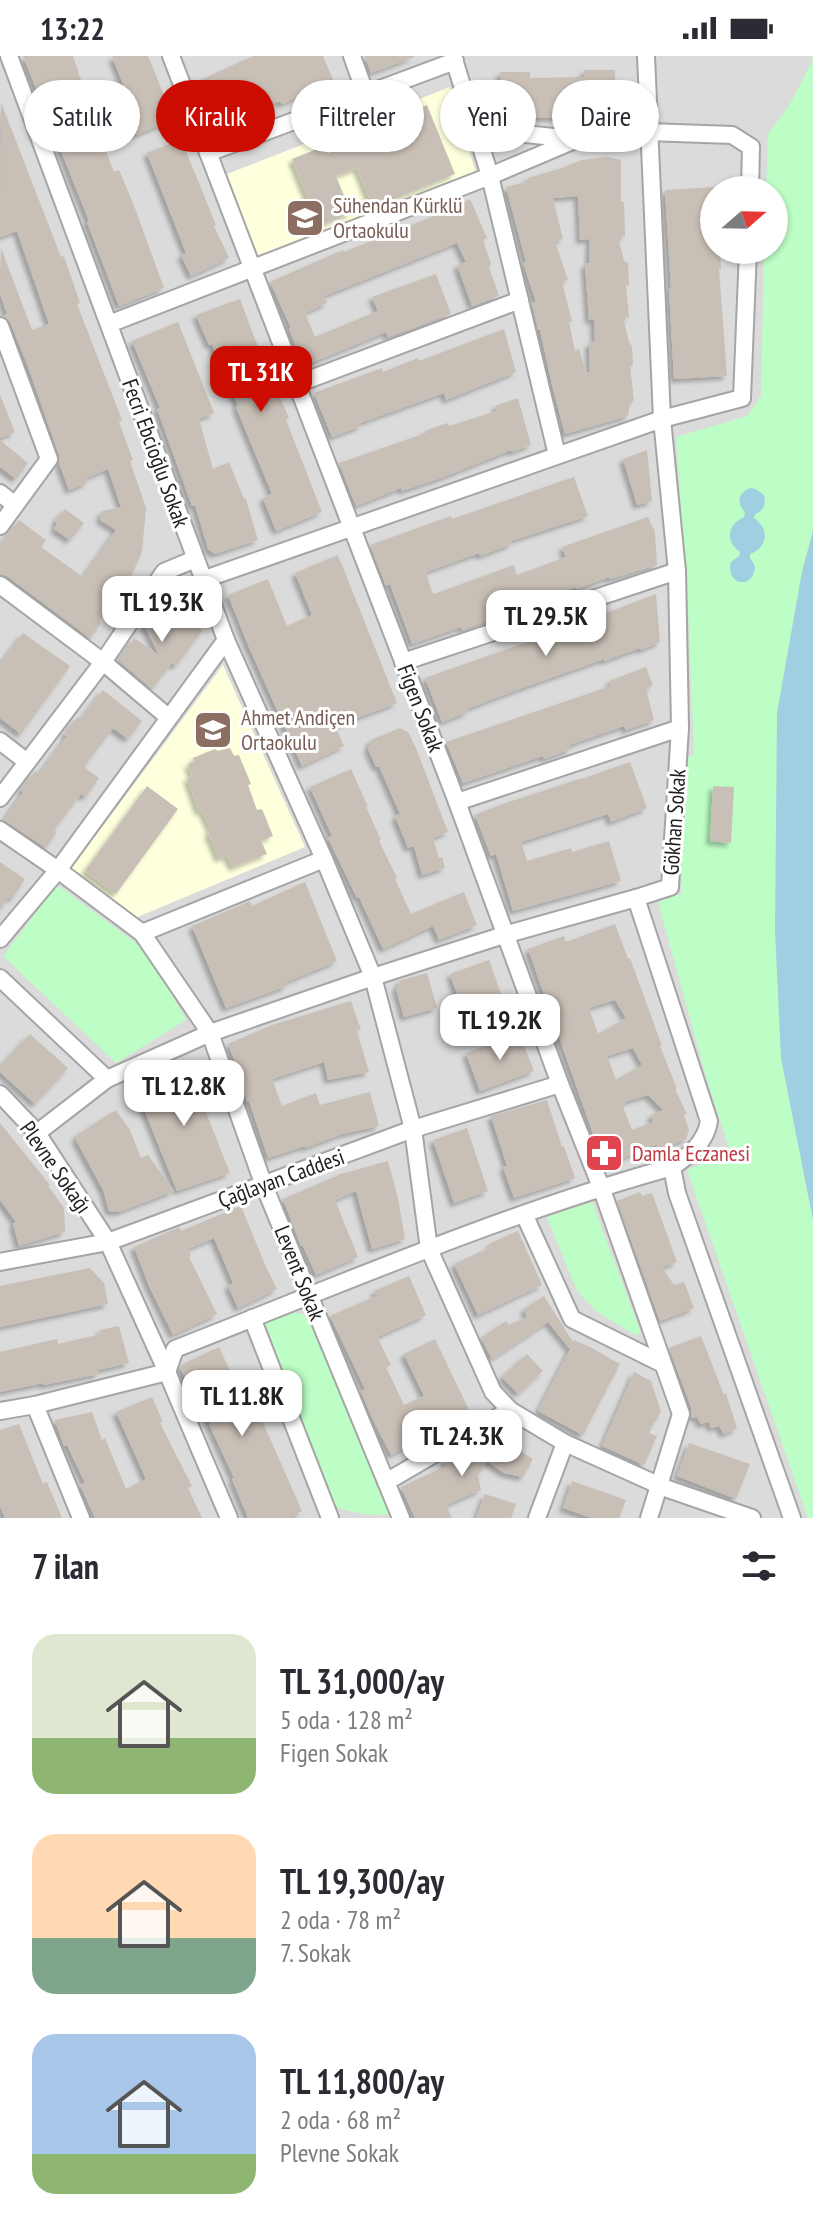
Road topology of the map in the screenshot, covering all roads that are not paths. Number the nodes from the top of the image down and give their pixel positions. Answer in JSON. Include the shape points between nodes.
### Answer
{"nodes":[{"id":1,"x":9,"y":56,"type":"edge"},
{"id":2,"x":171,"y":56,"type":"edge"},
{"id":3,"x":352,"y":56,"type":"edge"},
{"id":4,"x":646,"y":56,"type":"edge"},
{"id":5,"x":454,"y":58,"type":"edge"},
{"id":6,"x":361,"y":80,"type":"edge"},
{"id":7,"x":402,"y":80,"type":"edge"},
{"id":8,"x":461,"y":80,"type":"edge"},
{"id":9,"x":647,"y":80,"type":"edge"},
{"id":10,"x":291,"y":123,"type":"edge"},
{"id":11,"x":659,"y":132,"type":"edge"},
{"id":12,"x":552,"y":150,"type":"edge"},
{"id":13,"x":483,"y":152,"type":"edge"},
{"id":14,"x":649,"y":152,"type":"edge"},
{"id":15,"x":208,"y":153,"type":"junction"},
{"id":16,"x":490,"y":176,"type":"junction"},
{"id":17,"x":750,"y":176,"type":"edge"},
{"id":18,"x":747,"y":264,"type":"edge"},
{"id":19,"x":252,"y":268,"type":"junction"},
{"id":20,"x":520,"y":300,"type":"junction"},
{"id":21,"x":109,"y":324,"type":"junction"},
{"id":22,"x":0,"y":326,"type":"edge"},
{"id":23,"x":297,"y":384,"type":"junction"},
{"id":24,"x":662,"y":419,"type":"junction"},
{"id":25,"x":557,"y":455,"type":"junction"},
{"id":26,"x":0,"y":493,"type":"edge"},
{"id":27,"x":15,"y":505,"type":"junction"},
{"id":28,"x":0,"y":526,"type":"edge"},
{"id":29,"x":352,"y":528,"type":"junction"},
{"id":30,"x":195,"y":559,"type":"junction"},
{"id":31,"x":677,"y":571,"type":"junction"},
{"id":32,"x":202,"y":580,"type":"junction"},
{"id":33,"x":0,"y":585,"type":"edge"},
{"id":34,"x":226,"y":640,"type":"junction"},
{"id":35,"x":103,"y":662,"type":"junction"},
{"id":36,"x":403,"y":662,"type":"junction"},
{"id":37,"x":168,"y":717,"type":"junction"},
{"id":38,"x":680,"y":728,"type":"junction"},
{"id":39,"x":0,"y":741,"type":"edge"},
{"id":40,"x":27,"y":762,"type":"junction"},
{"id":41,"x":0,"y":798,"type":"edge"},
{"id":42,"x":457,"y":802,"type":"junction"},
{"id":43,"x":0,"y":830,"type":"edge"},
{"id":44,"x":324,"y":859,"type":"junction"},
{"id":45,"x":58,"y":870,"type":"junction"},
{"id":46,"x":636,"y":898,"type":"junction"},
{"id":47,"x":142,"y":933,"type":"junction"},
{"id":48,"x":504,"y":935,"type":"junction"},
{"id":49,"x":0,"y":939,"type":"edge"},
{"id":50,"x":373,"y":977,"type":"junction"},
{"id":51,"x":0,"y":978,"type":"edge"},
{"id":52,"x":210,"y":1033,"type":"junction"},
{"id":53,"x":107,"y":1079,"type":"junction"},
{"id":54,"x":560,"y":1084,"type":"junction"},
{"id":55,"x":0,"y":1094,"type":"edge"},
{"id":56,"x":413,"y":1129,"type":"junction"},
{"id":57,"x":37,"y":1133,"type":"junction"},
{"id":58,"x":672,"y":1167,"type":"junction"},
{"id":59,"x":263,"y":1183,"type":"junction"},
{"id":60,"x":601,"y":1187,"type":"junction"},
{"id":61,"x":524,"y":1214,"type":"junction"},
{"id":62,"x":108,"y":1242,"type":"junction"},
{"id":63,"x":429,"y":1249,"type":"junction"},
{"id":64,"x":0,"y":1262,"type":"edge"},
{"id":65,"x":308,"y":1294,"type":"junction"},
{"id":66,"x":252,"y":1318,"type":"junction"},
{"id":67,"x":663,"y":1364,"type":"junction"},
{"id":68,"x":167,"y":1372,"type":"junction"},
{"id":69,"x":35,"y":1405,"type":"junction"},
{"id":70,"x":510,"y":1410,"type":"junction"},
{"id":71,"x":0,"y":1411,"type":"edge"},
{"id":72,"x":565,"y":1443,"type":"junction"},
{"id":73,"x":386,"y":1482,"type":"junction"},
{"id":74,"x":659,"y":1485,"type":"junction"},
{"id":75,"x":81,"y":1518,"type":"edge"},
{"id":76,"x":229,"y":1518,"type":"edge"},
{"id":77,"x":330,"y":1518,"type":"edge"},
{"id":78,"x":401,"y":1518,"type":"edge"},
{"id":79,"x":537,"y":1518,"type":"edge"},
{"id":80,"x":649,"y":1518,"type":"edge"},
{"id":81,"x":752,"y":1518,"type":"edge"},
{"id":82,"x":792,"y":1518,"type":"edge"}],
"edges":[{"from":1,"to":21,"type":"street","name":"Fecri Ebcioğlu Sokak"},
{"from":2,"to":15,"type":"street","name":"Figen Sokak"},
{"from":3,"to":6,"type":"street"},
{"from":4,"to":9,"type":"street","name":"Gökhan Sokak"},
{"from":5,"to":7,"type":"street"},
{"from":5,"to":8,"type":"street"},
{"from":10,"to":15,"type":"street"},
{"from":11,"to":17,"type":"street","via":[[732,135],[751,147]]},
{"from":12,"to":16,"type":"street"},
{"from":13,"to":16,"type":"street"},
{"from":14,"to":24,"type":"street","name":"Gökhan Sokak"},
{"from":15,"to":19,"type":"street","name":"Figen Sokak"},
{"from":16,"to":19,"type":"street"},
{"from":16,"to":20,"type":"street"},
{"from":18,"to":24,"type":"street","via":[[742,398]]},
{"from":19,"to":21,"type":"street"},
{"from":19,"to":23,"type":"street","name":"Figen Sokak"},
{"from":20,"to":23,"type":"street"},
{"from":20,"to":25,"type":"street"},
{"from":21,"to":30,"type":"street","name":"Fecri Ebcioğlu Sokak"},
{"from":22,"to":27,"type":"street","via":[[49,459]]},
{"from":23,"to":29,"type":"street","name":"Figen Sokak"},
{"from":24,"to":25,"type":"street"},
{"from":24,"to":31,"type":"street","name":"Gökhan Sokak"},
{"from":25,"to":29,"type":"street"},
{"from":26,"to":27,"type":"street"},
{"from":27,"to":28,"type":"street"},
{"from":29,"to":32,"type":"street"},
{"from":29,"to":36,"type":"street","name":"Figen Sokak"},
{"from":30,"to":32,"type":"street","name":"Fecri Ebcioğlu Sokak"},
{"from":30,"to":35,"type":"street","via":[[164,572]]},
{"from":31,"to":36,"type":"street"},
{"from":31,"to":38,"type":"street","name":"Gökhan Sokak"},
{"from":32,"to":34,"type":"street","name":"Fecri Ebcioğlu Sokak"},
{"from":33,"to":35,"type":"street"},
{"from":34,"to":37,"type":"street"},
{"from":34,"to":44,"type":"street","name":"Fecri Ebcioğlu Sokak"},
{"from":35,"to":37,"type":"street"},
{"from":35,"to":40,"type":"street"},
{"from":36,"to":42,"type":"street","name":"Figen Sokak"},
{"from":37,"to":45,"type":"street"},
{"from":38,"to":42,"type":"street"},
{"from":38,"to":46,"type":"street","name":"Gökhan Sokak","via":[[670,887]]},
{"from":39,"to":40,"type":"street"},
{"from":40,"to":41,"type":"street"},
{"from":42,"to":48,"type":"street","name":"Figen Sokak"},
{"from":43,"to":45,"type":"street","name":"Levent Sokak"},
{"from":44,"to":47,"type":"street"},
{"from":44,"to":50,"type":"street","name":"Fecri Ebcioğlu Sokak"},
{"from":45,"to":47,"type":"street","name":"Levent Sokak"},
{"from":45,"to":49,"type":"street"},
{"from":46,"to":48,"type":"street"},
{"from":46,"to":58,"type":"street","name":"Gökhan Sokak","via":[[709,1121],[707,1134]]},
{"from":47,"to":52,"type":"street","name":"Levent Sokak"},
{"from":48,"to":50,"type":"street"},
{"from":48,"to":54,"type":"street","name":"Figen Sokak"},
{"from":50,"to":52,"type":"street"},
{"from":50,"to":56,"type":"street","name":"Fecri Ebcioğlu Sokak"},
{"from":51,"to":53,"type":"street"},
{"from":52,"to":53,"type":"street"},
{"from":52,"to":59,"type":"street","name":"Levent Sokak"},
{"from":53,"to":57,"type":"street"},
{"from":54,"to":56,"type":"street","name":"Çağlayan Caddesi"},
{"from":54,"to":60,"type":"street","name":"Figen Sokak"},
{"from":55,"to":57,"type":"street","name":"Plevne Sokağı"},
{"from":56,"to":59,"type":"street","name":"Çağlayan Caddesi"},
{"from":56,"to":63,"type":"street","name":"Fecri Ebcioğlu Sokak"},
{"from":57,"to":62,"type":"street","name":"Plevne Sokağı"},
{"from":58,"to":60,"type":"street"},
{"from":58,"to":82,"type":"street"},
{"from":59,"to":62,"type":"street","name":"Çağlayan Caddesi"},
{"from":59,"to":65,"type":"street","name":"Levent Sokak"},
{"from":60,"to":61,"type":"street"},
{"from":60,"to":67,"type":"street","name":"Figen Sokak"},
{"from":61,"to":63,"type":"street"},
{"from":61,"to":67,"type":"street","via":[[572,1319]]},
{"from":62,"to":64,"type":"street","name":"Çağlayan Caddesi"},
{"from":62,"to":68,"type":"street","name":"Plevne Sokağı"},
{"from":63,"to":65,"type":"street"},
{"from":63,"to":70,"type":"street","name":"Fecri Ebcioğlu Sokak","via":[[493,1392]]},
{"from":65,"to":66,"type":"street"},
{"from":65,"to":73,"type":"street","name":"Levent Sokak"},
{"from":66,"to":68,"type":"street","via":[[175,1349]]},
{"from":66,"to":77,"type":"street"},
{"from":67,"to":74,"type":"street","name":"Figen Sokak","via":[[681,1414]]},
{"from":68,"to":69,"type":"street"},
{"from":68,"to":76,"type":"street","name":"Plevne Sokağı"},
{"from":69,"to":71,"type":"street"},
{"from":69,"to":75,"type":"street"},
{"from":70,"to":72,"type":"street"},
{"from":70,"to":73,"type":"street"},
{"from":72,"to":74,"type":"street"},
{"from":72,"to":79,"type":"street"},
{"from":73,"to":78,"type":"street","name":"Levent Sokak"},
{"from":74,"to":80,"type":"street","name":"Figen Sokak"},
{"from":74,"to":81,"type":"street"}]}
